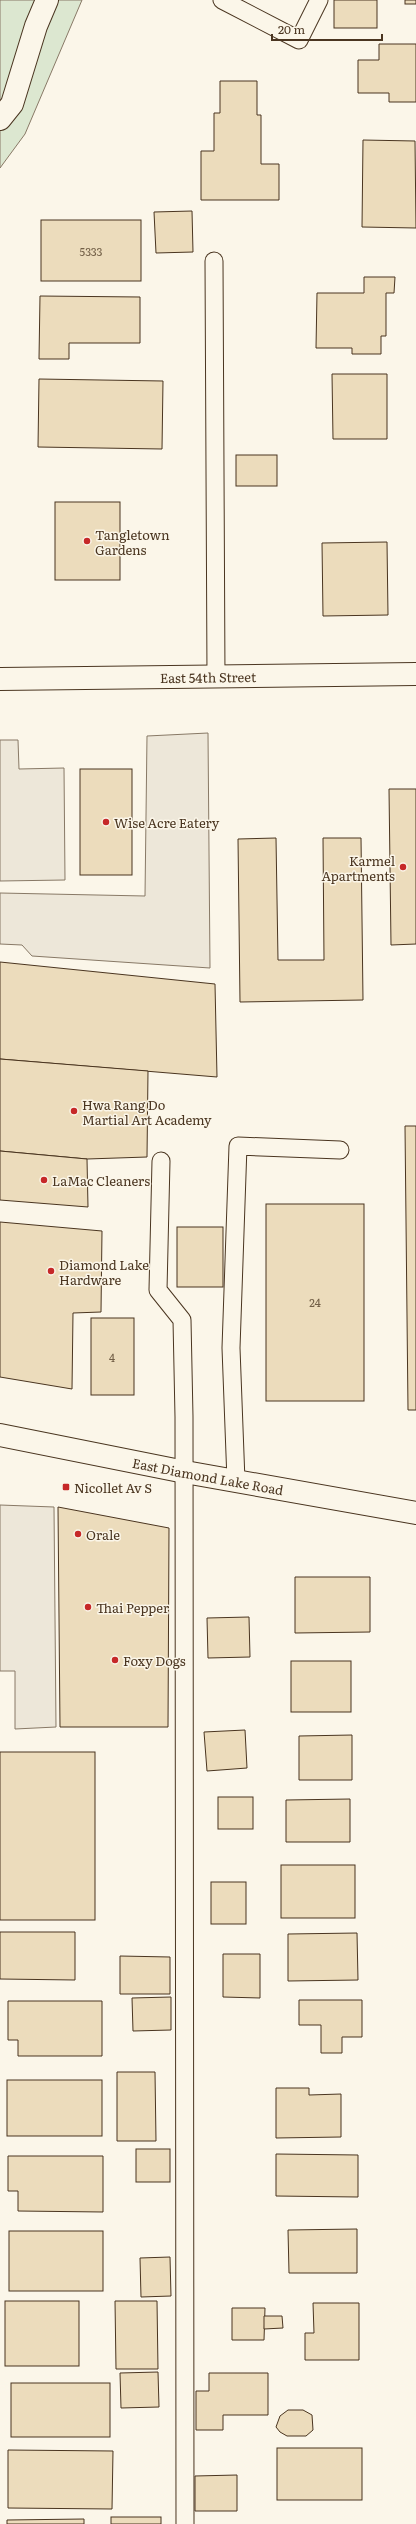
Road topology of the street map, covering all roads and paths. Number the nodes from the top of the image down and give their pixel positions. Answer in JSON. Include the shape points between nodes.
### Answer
{"nodes":[{"id":1,"x":47,"y":0,"type":"edge"},
{"id":2,"x":222,"y":0,"type":"edge"},
{"id":3,"x":319,"y":0,"type":"edge"},
{"id":4,"x":0,"y":119,"type":"edge"},
{"id":5,"x":214,"y":261,"type":"dead end"},
{"id":6,"x":416,"y":674,"type":"edge"},
{"id":7,"x":216,"y":677,"type":"junction"},
{"id":8,"x":0,"y":679,"type":"edge"},
{"id":9,"x":340,"y":1150,"type":"dead end"},
{"id":10,"x":161,"y":1161,"type":"dead end"},
{"id":11,"x":0,"y":1435,"type":"edge"},
{"id":12,"x":185,"y":1472,"type":"junction"},
{"id":13,"x":236,"y":1481,"type":"junction"},
{"id":14,"x":416,"y":1513,"type":"edge"},
{"id":15,"x":185,"y":2524,"type":"edge"}],
"edges":[{"from":1,"to":4,"type":"street","via":[[36,26],[12,104]]},
{"from":2,"to":3,"type":"lane","via":[[299,40]]},
{"from":5,"to":7,"type":"lane"},
{"from":6,"to":7,"type":"street","name":"East 54th Street"},
{"from":7,"to":8,"type":"street","name":"East 54th Street"},
{"from":9,"to":13,"type":"lane","via":[[238,1146],[231,1348]]},
{"from":10,"to":12,"type":"lane","via":[[158,1290],[182,1320]]},
{"from":11,"to":12,"type":"street","name":"East Diamond Lake Road"},
{"from":12,"to":13,"type":"street","name":"East Diamond Lake Road"},
{"from":12,"to":15,"type":"lane"},
{"from":13,"to":14,"type":"street","name":"East Diamond Lake Road"}]}
